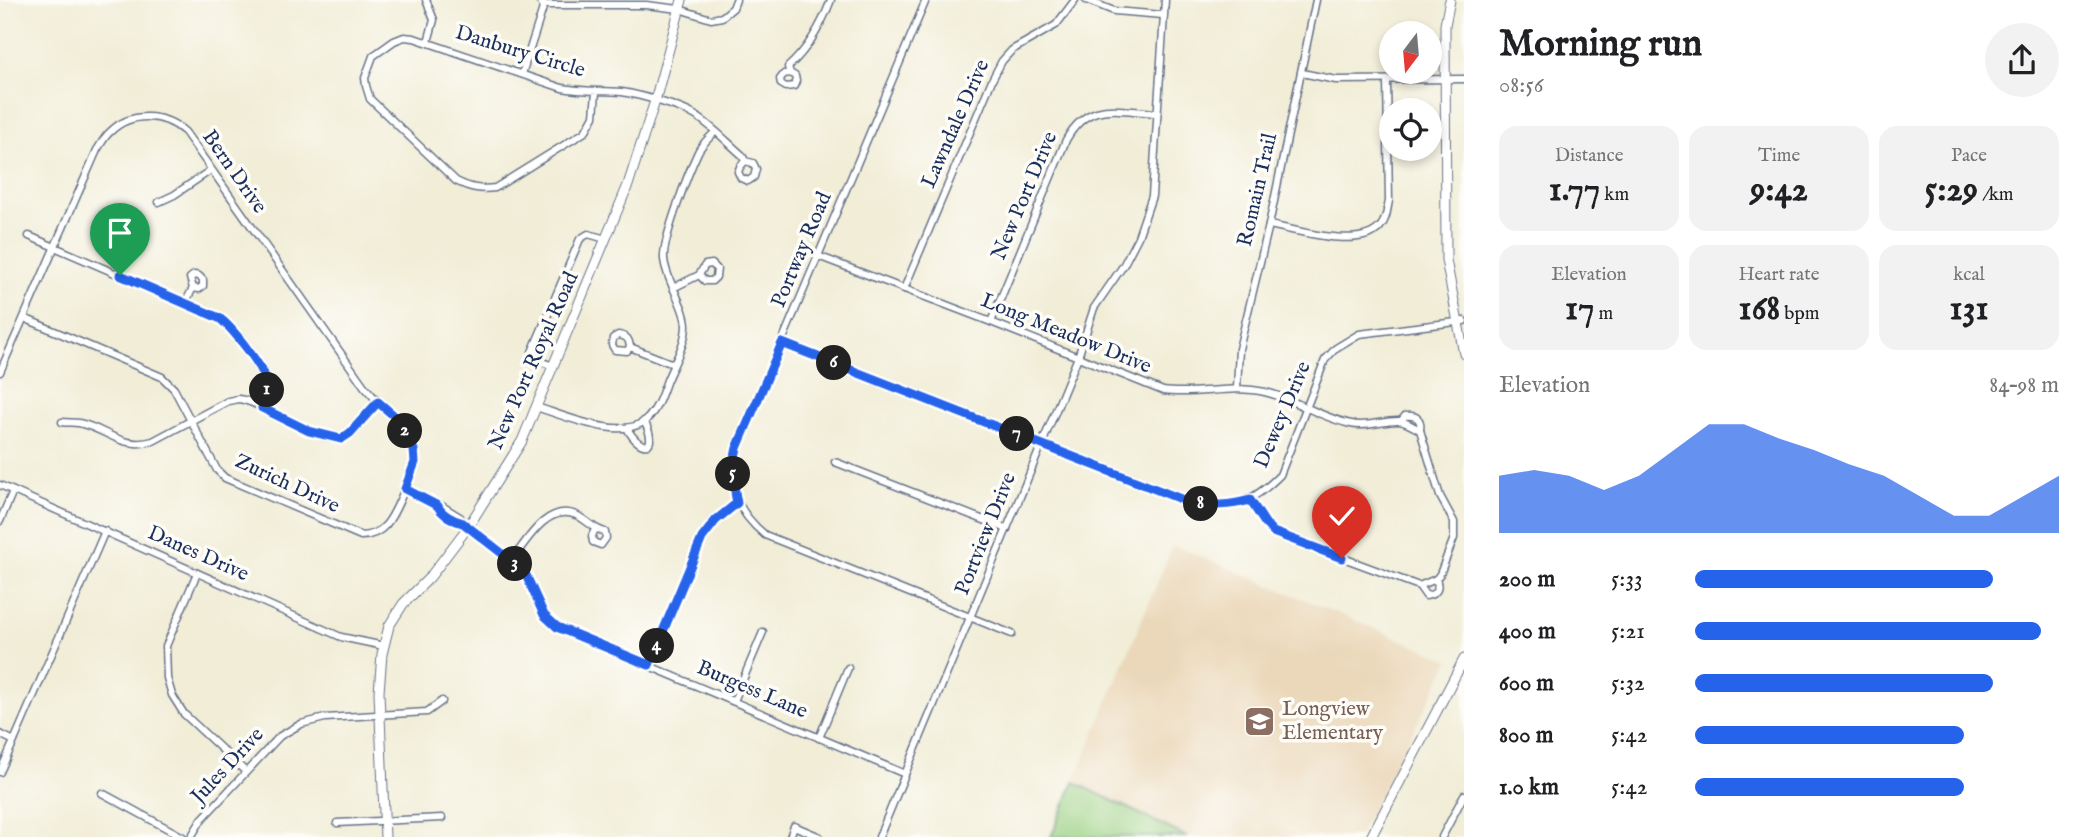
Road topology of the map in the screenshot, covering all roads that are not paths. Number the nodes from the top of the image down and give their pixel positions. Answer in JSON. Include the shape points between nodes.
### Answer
{"nodes":[{"id":1,"x":426,"y":0,"type":"edge"},
{"id":2,"x":736,"y":0,"type":"edge"},
{"id":3,"x":831,"y":0,"type":"edge"},
{"id":4,"x":926,"y":0,"type":"edge"},
{"id":5,"x":1074,"y":0,"type":"edge"},
{"id":6,"x":1086,"y":0,"type":"edge"},
{"id":7,"x":1164,"y":0,"type":"edge"},
{"id":8,"x":1316,"y":0,"type":"edge"},
{"id":9,"x":1450,"y":0,"type":"edge"},
{"id":10,"x":541,"y":3,"type":"edge"},
{"id":11,"x":680,"y":5,"type":"edge"},
{"id":12,"x":1163,"y":15,"type":"junction"},
{"id":13,"x":428,"y":42,"type":"junction"},
{"id":14,"x":790,"y":73,"type":"dead end"},
{"id":15,"x":1302,"y":73,"type":"junction"},
{"id":16,"x":522,"y":74,"type":"junction"},
{"id":17,"x":1442,"y":79,"type":"edge"},
{"id":18,"x":1445,"y":79,"type":"junction"},
{"id":19,"x":1464,"y":79,"type":"edge"},
{"id":20,"x":1379,"y":81,"type":"edge"},
{"id":21,"x":1387,"y":84,"type":"edge"},
{"id":22,"x":596,"y":92,"type":"junction"},
{"id":23,"x":655,"y":102,"type":"junction"},
{"id":24,"x":1156,"y":113,"type":"junction"},
{"id":25,"x":715,"y":132,"type":"junction"},
{"id":26,"x":745,"y":161,"type":"dead end"},
{"id":27,"x":211,"y":170,"type":"junction"},
{"id":28,"x":159,"y":202,"type":"dead end"},
{"id":29,"x":1269,"y":225,"type":"junction"},
{"id":30,"x":29,"y":236,"type":"dead end"},
{"id":31,"x":606,"y":239,"type":"junction"},
{"id":32,"x":55,"y":247,"type":"junction"},
{"id":33,"x":818,"y":256,"type":"junction"},
{"id":34,"x":699,"y":275,"type":"dead end"},
{"id":35,"x":193,"y":288,"type":"dead end"},
{"id":36,"x":673,"y":288,"type":"junction"},
{"id":37,"x":904,"y":289,"type":"junction"},
{"id":38,"x":185,"y":303,"type":"junction"},
{"id":39,"x":24,"y":318,"type":"junction"},
{"id":40,"x":1461,"y":321,"type":"edge"},
{"id":41,"x":991,"y":322,"type":"junction"},
{"id":42,"x":782,"y":343,"type":"junction"},
{"id":43,"x":630,"y":347,"type":"dead end"},
{"id":44,"x":1464,"y":354,"type":"edge"},
{"id":45,"x":1078,"y":357,"type":"junction"},
{"id":46,"x":673,"y":365,"type":"junction"},
{"id":47,"x":552,"y":366,"type":"junction"},
{"id":48,"x":0,"y":372,"type":"edge"},
{"id":49,"x":1237,"y":388,"type":"junction"},
{"id":50,"x":378,"y":402,"type":"junction"},
{"id":51,"x":536,"y":407,"type":"junction"},
{"id":52,"x":262,"y":408,"type":"junction"},
{"id":53,"x":1306,"y":408,"type":"junction"},
{"id":54,"x":190,"y":420,"type":"junction"},
{"id":55,"x":644,"y":421,"type":"junction"},
{"id":56,"x":62,"y":422,"type":"dead end"},
{"id":57,"x":627,"y":428,"type":"junction"},
{"id":58,"x":1041,"y":444,"type":"junction"},
{"id":59,"x":835,"y":462,"type":"dead end"},
{"id":60,"x":0,"y":485,"type":"edge"},
{"id":61,"x":405,"y":489,"type":"junction"},
{"id":62,"x":13,"y":491,"type":"junction"},
{"id":63,"x":1250,"y":500,"type":"junction"},
{"id":64,"x":737,"y":503,"type":"junction"},
{"id":65,"x":0,"y":521,"type":"edge"},
{"id":66,"x":465,"y":525,"type":"junction"},
{"id":67,"x":595,"y":529,"type":"dead end"},
{"id":68,"x":1007,"y":529,"type":"junction"},
{"id":69,"x":104,"y":531,"type":"junction"},
{"id":70,"x":512,"y":561,"type":"junction"},
{"id":71,"x":197,"y":573,"type":"junction"},
{"id":72,"x":1436,"y":579,"type":"junction"},
{"id":73,"x":1419,"y":586,"type":"junction"},
{"id":74,"x":971,"y":617,"type":"junction"},
{"id":75,"x":763,"y":632,"type":"dead end"},
{"id":76,"x":1012,"y":634,"type":"dead end"},
{"id":77,"x":384,"y":646,"type":"junction"},
{"id":78,"x":1464,"y":659,"type":"edge"},
{"id":79,"x":649,"y":665,"type":"junction"},
{"id":80,"x":848,"y":668,"type":"dead end"},
{"id":81,"x":442,"y":701,"type":"dead end"},
{"id":82,"x":734,"y":701,"type":"junction"},
{"id":83,"x":380,"y":714,"type":"junction"},
{"id":84,"x":0,"y":734,"type":"edge"},
{"id":85,"x":820,"y":738,"type":"junction"},
{"id":86,"x":14,"y":741,"type":"junction"},
{"id":87,"x":0,"y":772,"type":"edge"},
{"id":88,"x":246,"y":772,"type":"junction"},
{"id":89,"x":905,"y":774,"type":"junction"},
{"id":90,"x":102,"y":793,"type":"dead end"},
{"id":91,"x":1464,"y":795,"type":"edge"},
{"id":92,"x":442,"y":818,"type":"dead end"},
{"id":93,"x":384,"y":821,"type":"junction"},
{"id":94,"x":337,"y":823,"type":"dead end"},
{"id":95,"x":183,"y":837,"type":"edge"},
{"id":96,"x":191,"y":837,"type":"edge"},
{"id":97,"x":384,"y":837,"type":"edge"},
{"id":98,"x":790,"y":837,"type":"edge"},
{"id":99,"x":820,"y":837,"type":"edge"},
{"id":100,"x":879,"y":837,"type":"edge"},
{"id":101,"x":1371,"y":837,"type":"edge"},
{"id":102,"x":1442,"y":837,"type":"edge"}],
"edges":[{"from":1,"to":13,"type":"street","via":[[434,20]]},
{"from":2,"to":11,"type":"street","via":[[722,17],[711,19]]},
{"from":3,"to":14,"type":"street","via":[[810,40],[788,67]]},
{"from":4,"to":33,"type":"street","name":"Portway Road"},
{"from":5,"to":37,"type":"street","name":"Lawndale Drive","via":[[1056,25],[1012,50],[1002,61]]},
{"from":6,"to":12,"type":"street","via":[[1114,11]]},
{"from":7,"to":12,"type":"street","name":"Portview Drive"},
{"from":8,"to":15,"type":"street","name":"Romain Trail"},
{"from":9,"to":18,"type":"street"},
{"from":10,"to":11,"type":"street"},
{"from":10,"to":16,"type":"street"},
{"from":11,"to":23,"type":"street","name":"New Port Royal Road"},
{"from":12,"to":24,"type":"street","name":"Portview Drive"},
{"from":13,"to":16,"type":"street","name":"Danbury Circle"},
{"from":13,"to":22,"type":"street","name":"Danbury Circle","via":[[404,37],[394,41],[373,56],[366,86],[370,99],[456,181],[470,188],[495,188],[585,132],[594,116]]},
{"from":15,"to":20,"type":"street","via":[[1336,80]]},
{"from":15,"to":29,"type":"street","name":"Romain Trail"},
{"from":16,"to":22,"type":"street","name":"Danbury Circle","via":[[562,88]]},
{"from":17,"to":18,"type":"street"},
{"from":18,"to":19,"type":"street"},
{"from":18,"to":40,"type":"street","via":[[1446,260]]},
{"from":21,"to":29,"type":"street","via":[[1389,201],[1380,228],[1361,236],[1328,238]]},
{"from":22,"to":23,"type":"street","name":"Danbury Circle","via":[[622,92]]},
{"from":23,"to":25,"type":"street","name":"Danbury Circle","via":[[689,112]]},
{"from":23,"to":31,"type":"street","name":"New Port Royal Road"},
{"from":24,"to":41,"type":"street","name":"New Port Drive","via":[[1098,110],[1074,126]]},
{"from":24,"to":45,"type":"street","name":"Portview Drive","via":[[1152,196],[1139,237],[1094,309]]},
{"from":25,"to":26,"type":"street","name":"Danbury Circle"},
{"from":25,"to":36,"type":"street","via":[[699,150],[665,242],[664,258]]},
{"from":27,"to":28,"type":"street"},
{"from":27,"to":32,"type":"street","name":"Bern Drive","via":[[176,124],[140,116],[118,125],[97,150]]},
{"from":27,"to":50,"type":"street","name":"Bern Drive"},
{"from":29,"to":49,"type":"street","name":"Romain Trail","via":[[1239,349]]},
{"from":30,"to":32,"type":"street"},
{"from":31,"to":47,"type":"street","name":"New Port Royal Road"},
{"from":31,"to":47,"type":"street","via":[[588,234],[580,239],[532,352],[537,360]]},
{"from":32,"to":38,"type":"street"},
{"from":32,"to":39,"type":"street","name":"Bern Drive"},
{"from":33,"to":37,"type":"street","name":"Long Meadow Drive"},
{"from":33,"to":42,"type":"street","name":"Portway Road"},
{"from":34,"to":36,"type":"street"},
{"from":35,"to":38,"type":"street"},
{"from":36,"to":46,"type":"street","via":[[686,321]]},
{"from":37,"to":41,"type":"street","name":"Long Meadow Drive"},
{"from":38,"to":52,"type":"street","via":[[219,318],[235,332],[265,377]]},
{"from":39,"to":48,"type":"street","name":"Bern Drive"},
{"from":39,"to":54,"type":"street","name":"Zurich Drive","via":[[162,377],[174,388]]},
{"from":40,"to":44,"type":"street"},
{"from":40,"to":53,"type":"street","name":"Dewey Drive","via":[[1359,334],[1325,360]]},
{"from":41,"to":45,"type":"street","name":"Long Meadow Drive"},
{"from":42,"to":58,"type":"street","name":"Dewey Drive"},
{"from":42,"to":64,"type":"street","name":"Portway Road","via":[[737,448],[733,464]]},
{"from":43,"to":46,"type":"street"},
{"from":45,"to":49,"type":"street","name":"Long Meadow Drive","via":[[1163,391]]},
{"from":45,"to":58,"type":"street","name":"Portview Drive"},
{"from":46,"to":55,"type":"street","via":[[659,402]]},
{"from":47,"to":51,"type":"street","name":"New Port Royal Road"},
{"from":49,"to":53,"type":"street","name":"Long Meadow Drive","via":[[1266,392]]},
{"from":50,"to":52,"type":"street","via":[[341,439],[309,431]]},
{"from":50,"to":61,"type":"street","name":"Bern Drive","via":[[399,420],[414,450],[415,462]]},
{"from":51,"to":57,"type":"street","via":[[608,428]]},
{"from":51,"to":66,"type":"street","name":"New Port Royal Road","via":[[522,441]]},
{"from":52,"to":54,"type":"street","via":[[238,399]]},
{"from":53,"to":63,"type":"street","name":"Dewey Drive","via":[[1280,475]]},
{"from":53,"to":72,"type":"street","name":"Long Meadow Drive","via":[[1351,424],[1401,421],[1420,430],[1440,495],[1454,522],[1454,538]]},
{"from":54,"to":56,"type":"street","via":[[140,444],[79,423]]},
{"from":54,"to":61,"type":"street","name":"Zurich Drive","via":[[225,478],[351,534],[371,536],[381,531]]},
{"from":55,"to":57,"type":"street"},
{"from":55,"to":57,"type":"street","via":[[652,435],[648,444],[635,441]]},
{"from":58,"to":63,"type":"street","name":"Dewey Drive","via":[[1191,503],[1215,506]]},
{"from":58,"to":68,"type":"street","name":"Portview Drive"},
{"from":59,"to":68,"type":"street"},
{"from":60,"to":62,"type":"street","name":"Danes Drive"},
{"from":61,"to":66,"type":"street"},
{"from":62,"to":65,"type":"street"},
{"from":62,"to":69,"type":"street","name":"Danes Drive"},
{"from":63,"to":73,"type":"street","via":[[1273,532]]},
{"from":64,"to":74,"type":"street","via":[[748,521],[765,535]]},
{"from":64,"to":79,"type":"street","via":[[702,538]]},
{"from":66,"to":70,"type":"street","name":"Burgess Lane"},
{"from":66,"to":77,"type":"street","name":"New Port Royal Road","via":[[430,577],[403,604],[389,625]]},
{"from":67,"to":70,"type":"street","via":[[574,514],[558,513],[540,524]]},
{"from":68,"to":74,"type":"street","name":"Portview Drive"},
{"from":69,"to":71,"type":"street","name":"Danes Drive"},
{"from":69,"to":86,"type":"street"},
{"from":70,"to":79,"type":"street","name":"Burgess Lane","via":[[526,575],[544,615],[557,627]]},
{"from":71,"to":77,"type":"street","name":"Danes Drive","via":[[341,637]]},
{"from":71,"to":88,"type":"street","via":[[166,646],[167,678],[184,714]]},
{"from":72,"to":73,"type":"street"},
{"from":72,"to":73,"type":"street","via":[[1439,586],[1433,595],[1426,596]]},
{"from":74,"to":76,"type":"street"},
{"from":74,"to":89,"type":"street","name":"Portview Drive"},
{"from":75,"to":82,"type":"street"},
{"from":77,"to":83,"type":"street","name":"New Port Royal Road"},
{"from":78,"to":101,"type":"street"},
{"from":79,"to":82,"type":"street","name":"Burgess Lane"},
{"from":80,"to":85,"type":"street"},
{"from":81,"to":83,"type":"street","name":"Jules Drive","via":[[427,712]]},
{"from":82,"to":85,"type":"street","name":"Burgess Lane"},
{"from":83,"to":88,"type":"street","name":"Jules Drive","via":[[301,724],[280,736]]},
{"from":83,"to":93,"type":"street","name":"New Port Royal Road"},
{"from":84,"to":86,"type":"street"},
{"from":85,"to":89,"type":"street","name":"Burgess Lane"},
{"from":86,"to":87,"type":"street"},
{"from":88,"to":96,"type":"street","name":"Jules Drive"},
{"from":89,"to":100,"type":"street","name":"Portview Drive"},
{"from":90,"to":95,"type":"street"},
{"from":91,"to":102,"type":"street"},
{"from":92,"to":93,"type":"street"},
{"from":93,"to":94,"type":"street"},
{"from":93,"to":97,"type":"street","name":"New Port Royal Road"},
{"from":98,"to":99,"type":"street","via":[[794,826]]}]}
